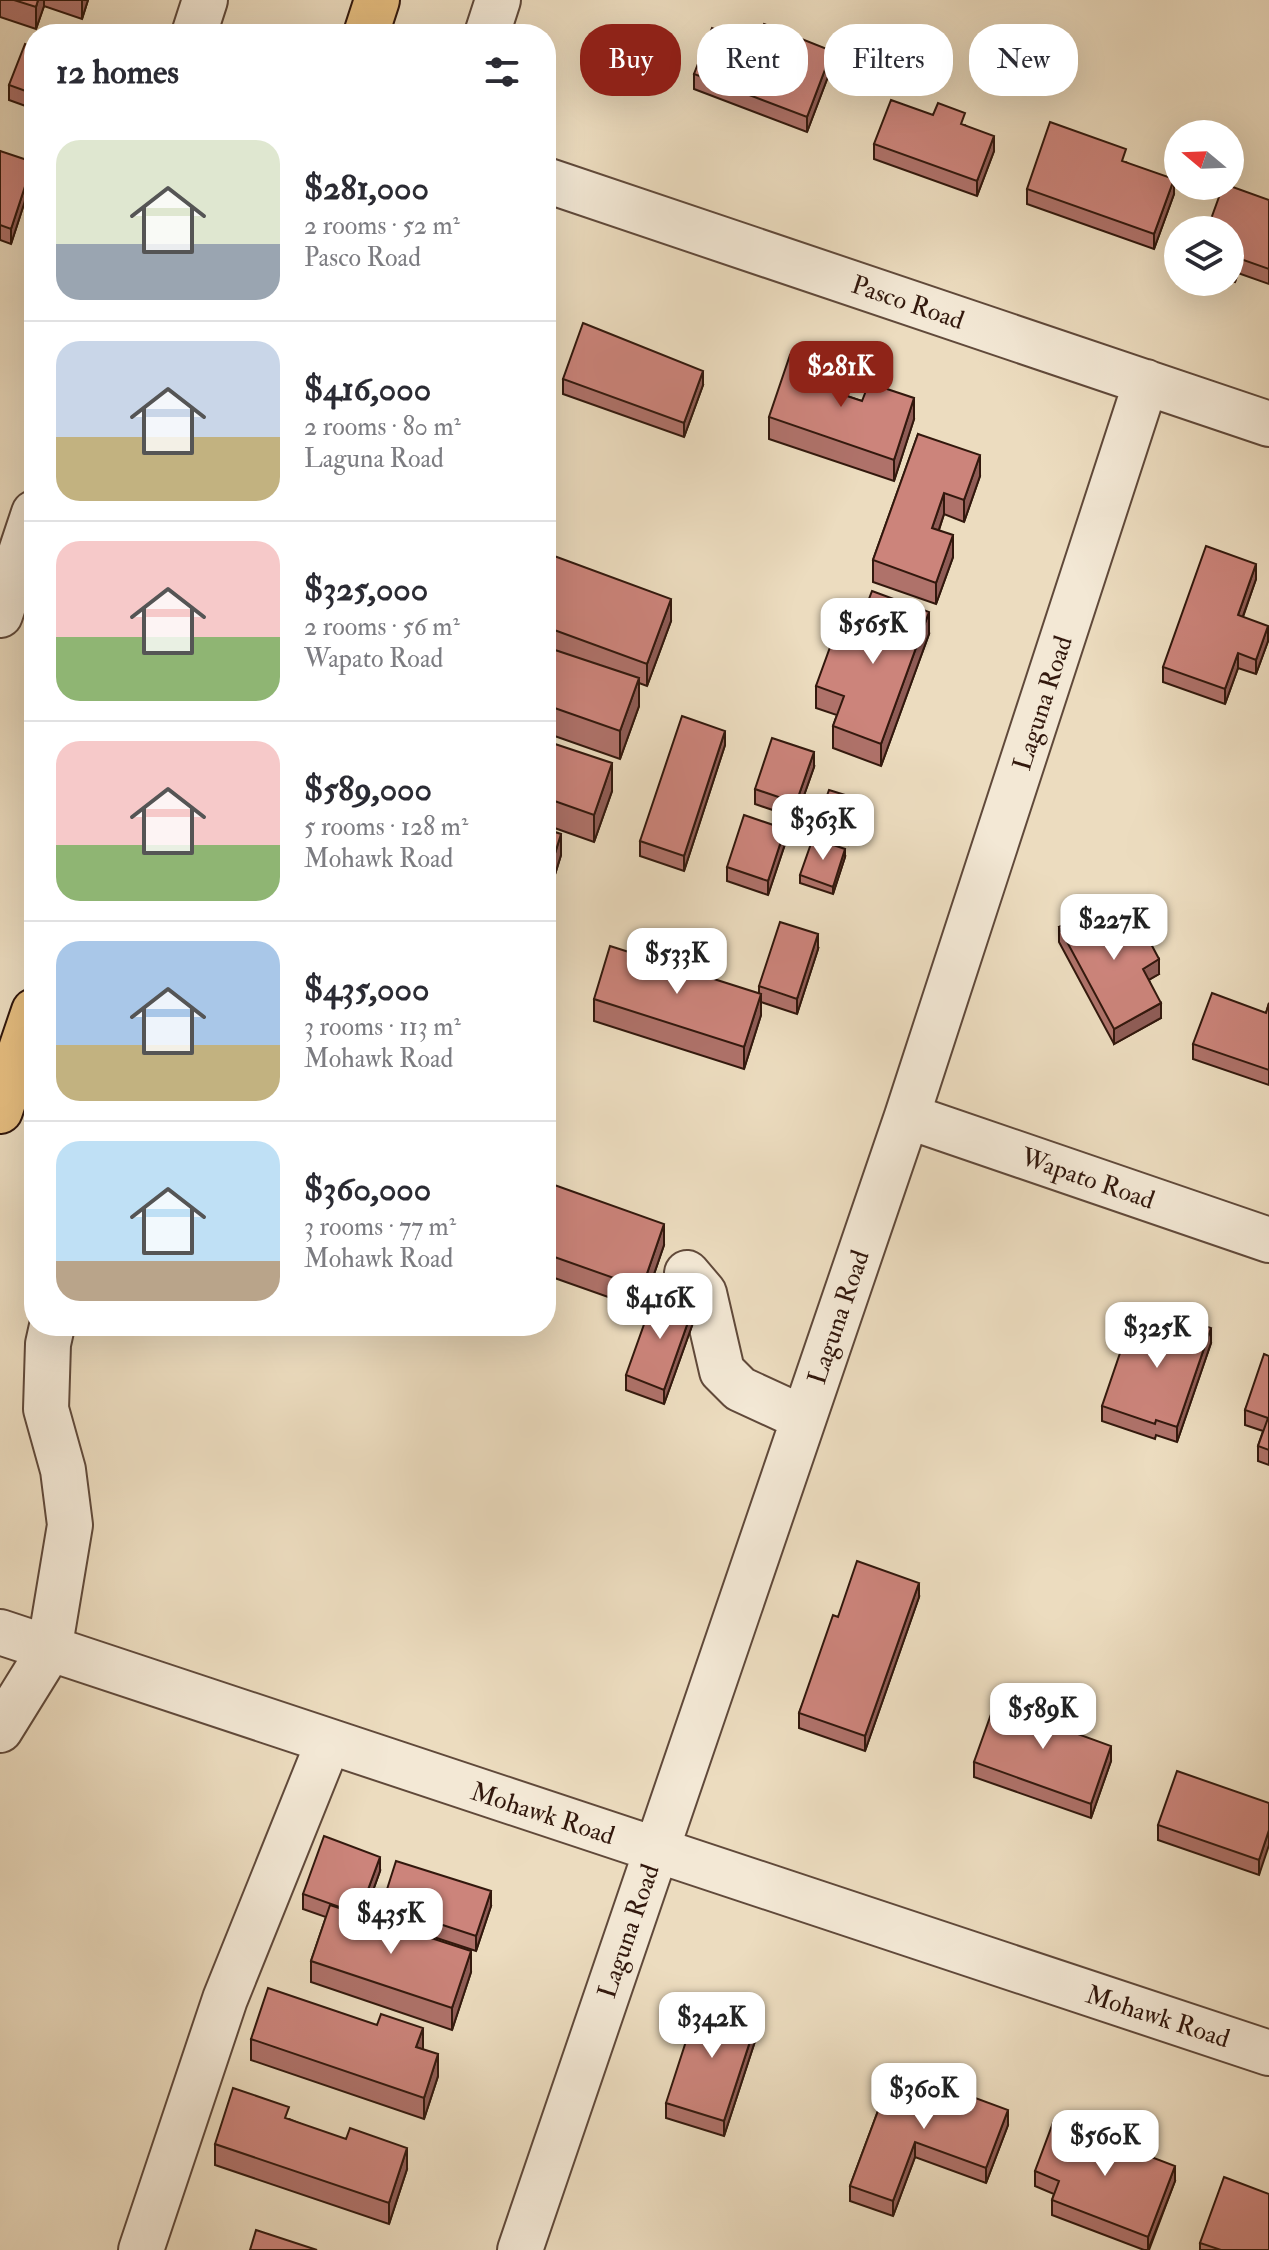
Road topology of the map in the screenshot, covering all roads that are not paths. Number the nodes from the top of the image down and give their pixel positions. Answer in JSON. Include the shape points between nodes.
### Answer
{"nodes":[{"id":1,"x":205,"y":0,"type":"edge"},
{"id":2,"x":377,"y":0,"type":"edge"},
{"id":3,"x":498,"y":0,"type":"edge"},
{"id":4,"x":197,"y":24,"type":"edge"},
{"id":5,"x":369,"y":24,"type":"edge"},
{"id":6,"x":490,"y":24,"type":"edge"},
{"id":7,"x":556,"y":183,"type":"edge"},
{"id":8,"x":1146,"y":382,"type":"junction"},
{"id":9,"x":1269,"y":424,"type":"edge"},
{"id":10,"x":24,"y":543,"type":"edge"},
{"id":11,"x":0,"y":615,"type":"edge"},
{"id":12,"x":24,"y":1040,"type":"edge"},
{"id":13,"x":0,"y":1111,"type":"edge"},
{"id":14,"x":907,"y":1116,"type":"junction"},
{"id":15,"x":1269,"y":1240,"type":"edge"},
{"id":16,"x":687,"y":1273,"type":"dead end"},
{"id":17,"x":50,"y":1336,"type":"edge"},
{"id":18,"x":803,"y":1418,"type":"junction"},
{"id":19,"x":0,"y":1632,"type":"edge"},
{"id":20,"x":49,"y":1651,"type":"junction"},
{"id":21,"x":0,"y":1730,"type":"edge"},
{"id":22,"x":328,"y":1743,"type":"junction"},
{"id":23,"x":655,"y":1850,"type":"junction"},
{"id":24,"x":1269,"y":2053,"type":"edge"},
{"id":25,"x":141,"y":2250,"type":"edge"},
{"id":26,"x":520,"y":2250,"type":"edge"}],
"edges":[{"from":1,"to":4,"type":"street"},
{"from":2,"to":5,"type":"main road"},
{"from":3,"to":6,"type":"street"},
{"from":7,"to":8,"type":"street","name":"Pasco Road"},
{"from":8,"to":9,"type":"street","name":"Pasco Road"},
{"from":8,"to":14,"type":"street","name":"Laguna Road"},
{"from":10,"to":11,"type":"street"},
{"from":12,"to":13,"type":"main road"},
{"from":14,"to":15,"type":"street","name":"Wapato Road"},
{"from":14,"to":18,"type":"street","name":"Laguna Road"},
{"from":16,"to":18,"type":"street","via":[[704,1293],[722,1371],[740,1389]]},
{"from":17,"to":20,"type":"street","via":[[46,1409],[63,1470],[70,1525]]},
{"from":18,"to":23,"type":"street","name":"Laguna Road"},
{"from":19,"to":20,"type":"street","name":"Mohawk Road"},
{"from":20,"to":21,"type":"street"},
{"from":20,"to":22,"type":"street","name":"Mohawk Road"},
{"from":22,"to":23,"type":"street","name":"Mohawk Road"},
{"from":22,"to":25,"type":"street","via":[[225,1999]]},
{"from":23,"to":24,"type":"street","name":"Mohawk Road"},
{"from":23,"to":26,"type":"street","name":"Laguna Road"}]}
